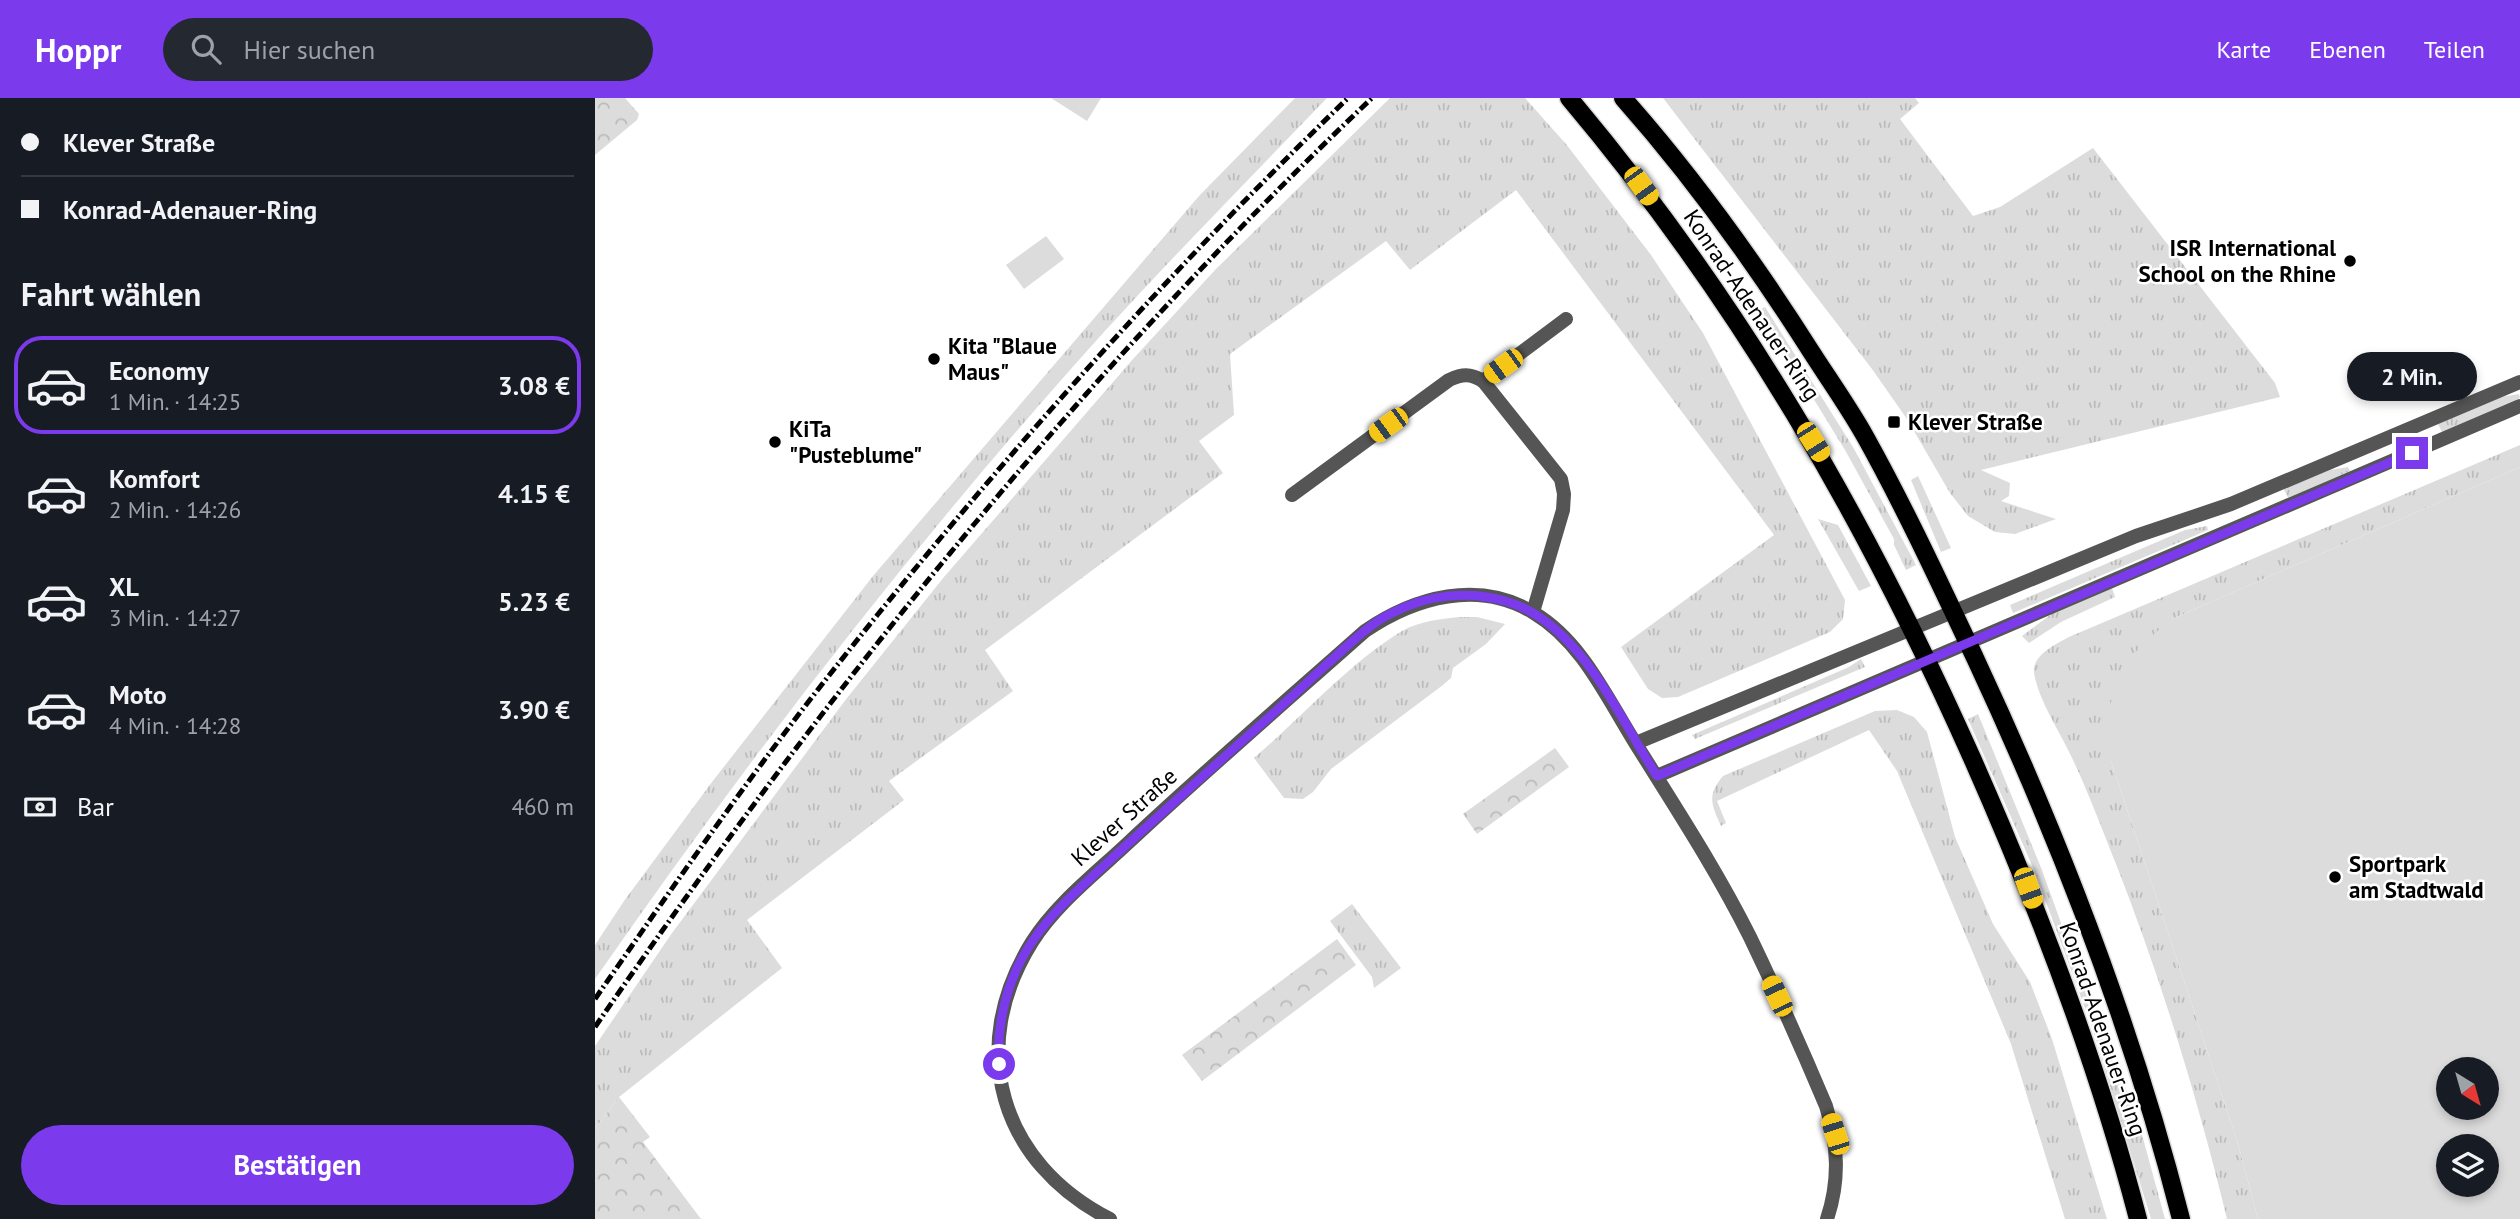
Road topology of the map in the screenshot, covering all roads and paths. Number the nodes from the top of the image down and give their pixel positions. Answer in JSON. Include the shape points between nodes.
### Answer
{"nodes":[{"id":1,"x":1569,"y":98,"type":"edge"},
{"id":2,"x":1623,"y":98,"type":"edge"},
{"id":3,"x":1566,"y":319,"type":"dead end"},
{"id":4,"x":1483,"y":380,"type":"junction"},
{"id":5,"x":2520,"y":382,"type":"edge"},
{"id":6,"x":2520,"y":406,"type":"edge"},
{"id":7,"x":1291,"y":495,"type":"dead end"},
{"id":8,"x":2231,"y":504,"type":"junction"},
{"id":9,"x":2240,"y":526,"type":"junction"},
{"id":10,"x":1954,"y":611,"type":"junction"},
{"id":11,"x":1533,"y":612,"type":"junction"},
{"id":12,"x":1913,"y":627,"type":"junction"},
{"id":13,"x":1967,"y":642,"type":"junction"},
{"id":14,"x":1928,"y":659,"type":"junction"},
{"id":15,"x":1636,"y":743,"type":"junction"},
{"id":16,"x":1657,"y":776,"type":"junction"},
{"id":17,"x":1110,"y":1219,"type":"edge"},
{"id":18,"x":1827,"y":1219,"type":"edge"},
{"id":19,"x":2139,"y":1219,"type":"edge"},
{"id":20,"x":2181,"y":1219,"type":"edge"}],
"edges":[{"from":1,"to":12,"type":"main road","name":"Konrad-Adenauer-Ring","via":[[1625,164],[1720,294],[1826,463]]},
{"from":2,"to":10,"type":"main road","name":"Konrad-Adenauer-Ring","via":[[1759,270],[1865,437]]},
{"from":3,"to":4,"type":"street"},
{"from":4,"to":7,"type":"street","via":[[1461,374],[1449,380]]},
{"from":4,"to":11,"type":"street","via":[[1561,479],[1563,510]]},
{"from":5,"to":8,"type":"street"},
{"from":6,"to":9,"type":"street"},
{"from":8,"to":9,"type":"street"},
{"from":8,"to":10,"type":"street","via":[[2136,536]]},
{"from":9,"to":13,"type":"street"},
{"from":10,"to":12,"type":"street"},
{"from":10,"to":13,"type":"main road","name":"Konrad-Adenauer-Ring"},
{"from":11,"to":15,"type":"street","name":"Klever Straße","via":[[1560,631],[1580,656]]},
{"from":11,"to":17,"type":"street","name":"Klever Straße","via":[[1475,595],[1419,601],[1365,631],[1072,895],[1033,940],[1010,984],[997,1046],[1006,1109],[1031,1156],[1051,1179],[1071,1197]]},
{"from":12,"to":14,"type":"main road","name":"Konrad-Adenauer-Ring"},
{"from":12,"to":15,"type":"street"},
{"from":13,"to":14,"type":"street"},
{"from":13,"to":20,"type":"main road","name":"Konrad-Adenauer-Ring","via":[[2026,770],[2121,1014]]},
{"from":14,"to":16,"type":"street"},
{"from":14,"to":19,"type":"main road","name":"Konrad-Adenauer-Ring","via":[[2021,870],[2079,1029]]},
{"from":15,"to":16,"type":"street","name":"Klever Straße"},
{"from":16,"to":18,"type":"street","name":"Klever Straße","via":[[1749,935],[1826,1106],[1837,1157]]}]}
